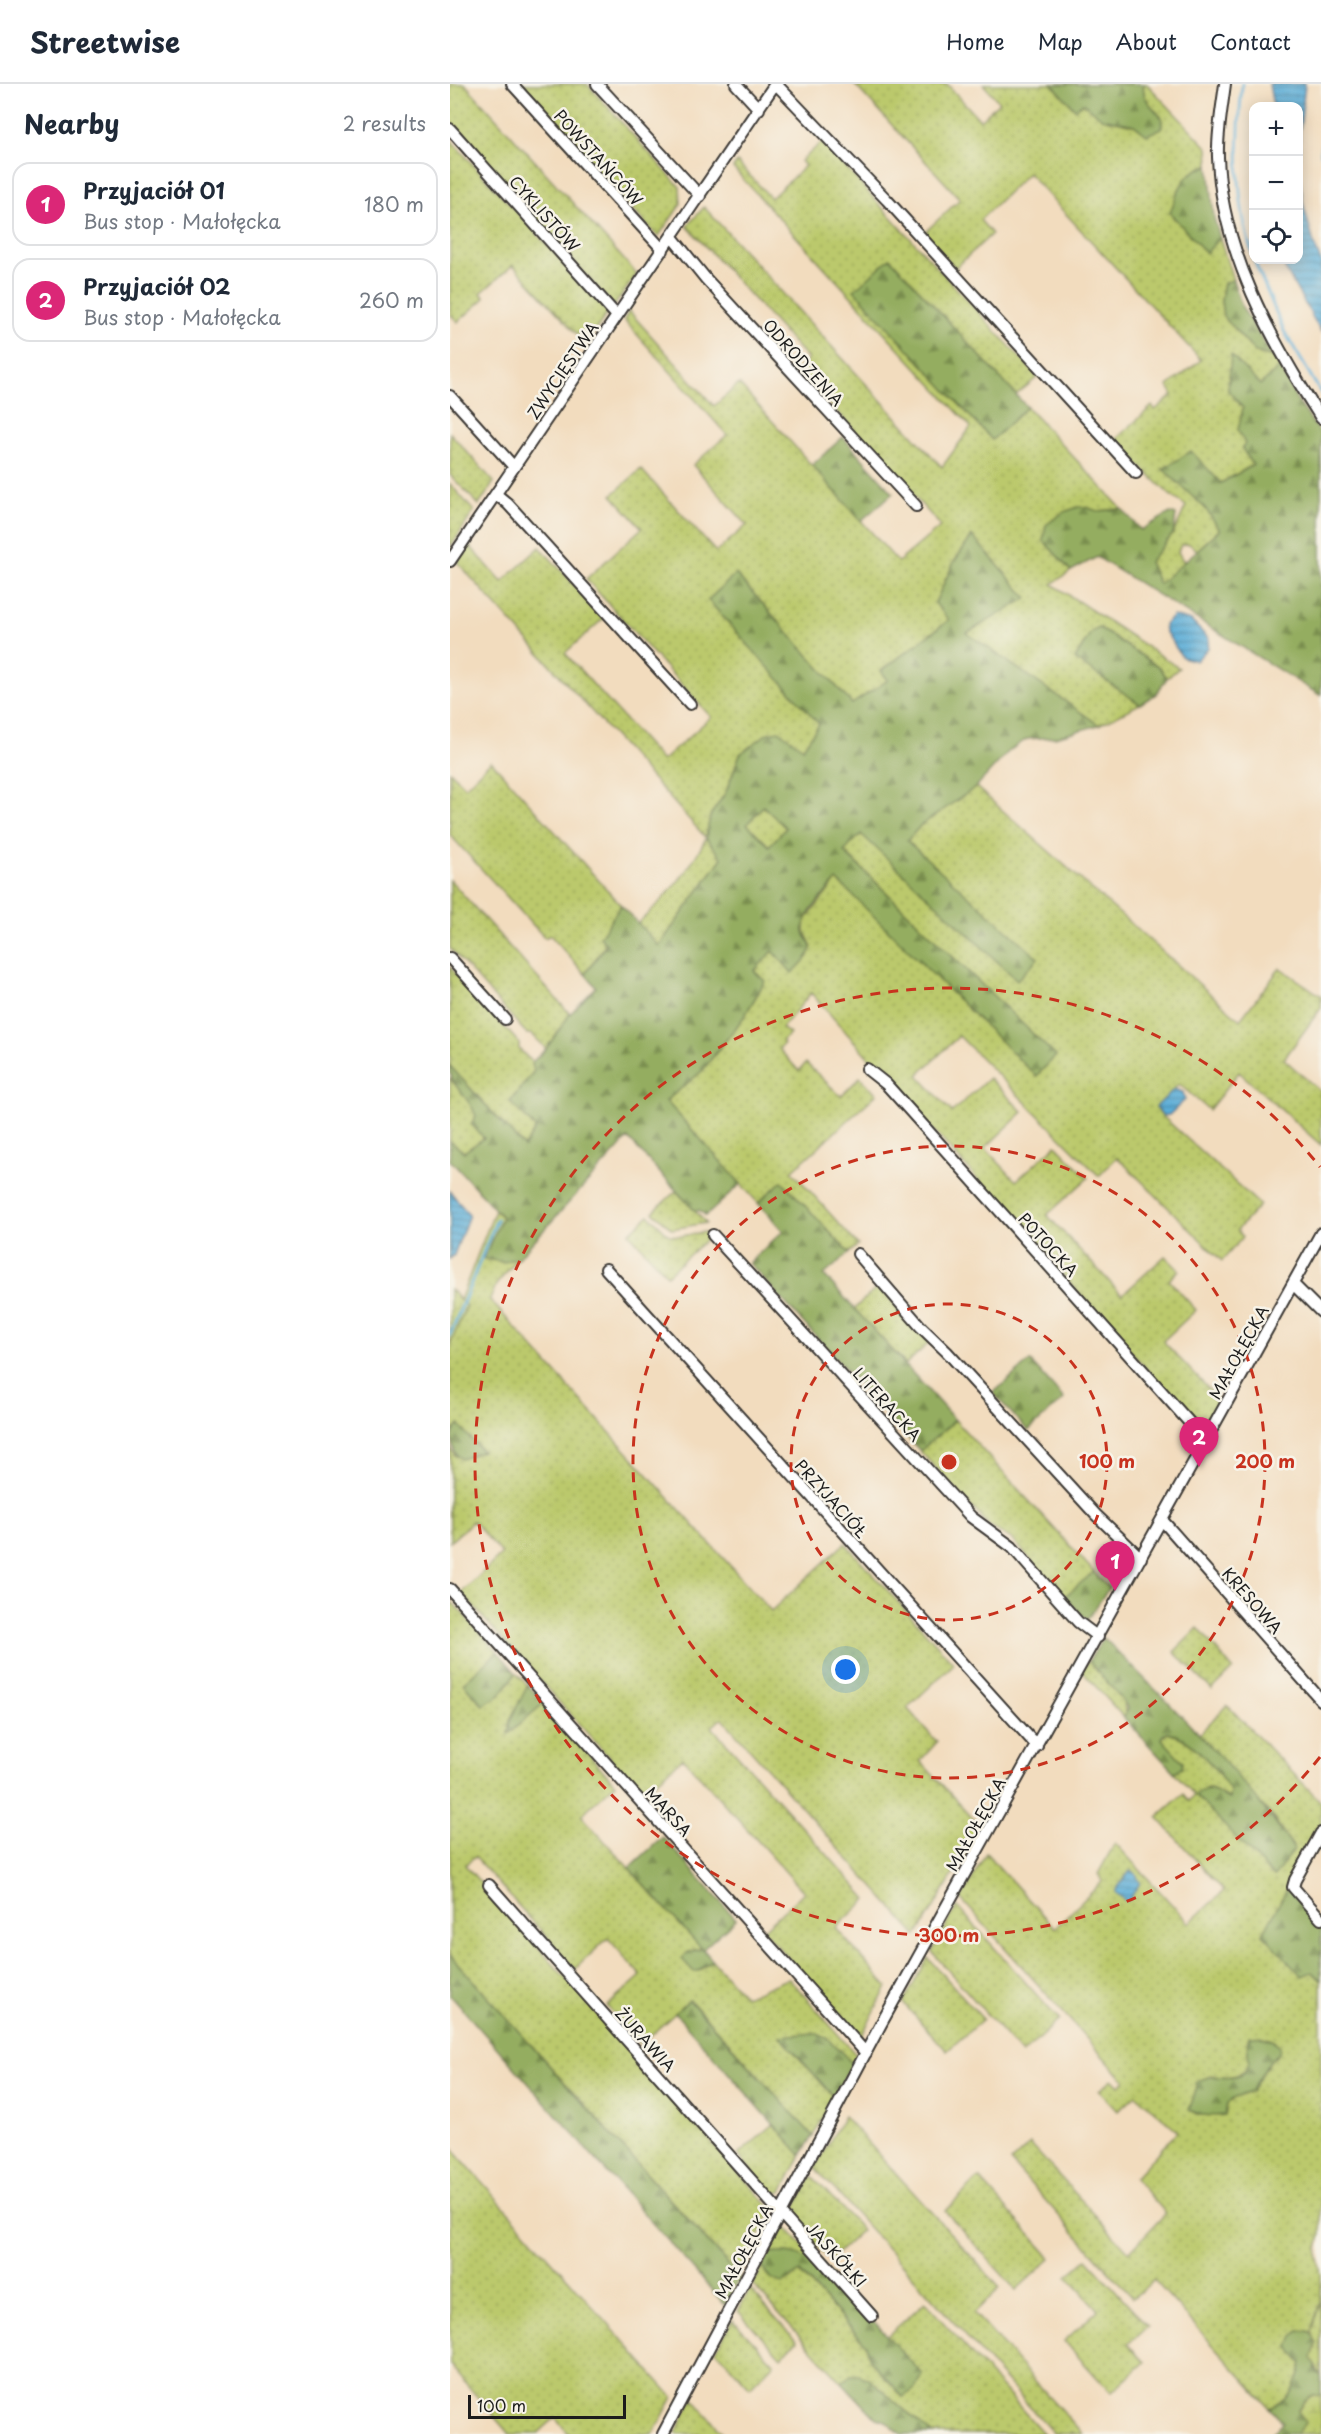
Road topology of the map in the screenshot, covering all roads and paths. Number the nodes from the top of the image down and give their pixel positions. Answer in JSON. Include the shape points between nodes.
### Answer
{"nodes":[{"id":1,"x":512,"y":84,"type":"edge"},
{"id":2,"x":597,"y":84,"type":"edge"},
{"id":3,"x":736,"y":84,"type":"edge"},
{"id":4,"x":776,"y":84,"type":"edge"},
{"id":5,"x":1225,"y":84,"type":"edge"},
{"id":6,"x":759,"y":110,"type":"junction"},
{"id":7,"x":450,"y":129,"type":"edge"},
{"id":8,"x":700,"y":196,"type":"junction"},
{"id":9,"x":672,"y":237,"type":"junction"},
{"id":10,"x":663,"y":250,"type":"junction"},
{"id":11,"x":617,"y":316,"type":"junction"},
{"id":12,"x":450,"y":396,"type":"edge"},
{"id":13,"x":1321,"y":418,"type":"edge"},
{"id":14,"x":514,"y":468,"type":"junction"},
{"id":15,"x":1136,"y":473,"type":"dead end"},
{"id":16,"x":496,"y":494,"type":"junction"},
{"id":17,"x":916,"y":506,"type":"dead end"},
{"id":18,"x":450,"y":561,"type":"edge"},
{"id":19,"x":690,"y":704,"type":"dead end"},
{"id":20,"x":450,"y":958,"type":"edge"},
{"id":21,"x":505,"y":1019,"type":"dead end"},
{"id":22,"x":867,"y":1069,"type":"dead end"},
{"id":23,"x":1321,"y":1233,"type":"edge"},
{"id":24,"x":713,"y":1235,"type":"dead end"},
{"id":25,"x":858,"y":1254,"type":"dead end"},
{"id":26,"x":606,"y":1269,"type":"dead end"},
{"id":27,"x":1293,"y":1284,"type":"junction"},
{"id":28,"x":1321,"y":1312,"type":"edge"},
{"id":29,"x":1206,"y":1441,"type":"junction"},
{"id":30,"x":1162,"y":1520,"type":"junction"},
{"id":31,"x":1141,"y":1558,"type":"junction"},
{"id":32,"x":450,"y":1589,"type":"edge"},
{"id":33,"x":1098,"y":1636,"type":"junction"},
{"id":34,"x":1321,"y":1700,"type":"edge"},
{"id":35,"x":1036,"y":1746,"type":"junction"},
{"id":36,"x":1321,"y":1833,"type":"edge"},
{"id":37,"x":489,"y":1885,"type":"dead end"},
{"id":38,"x":1321,"y":1919,"type":"edge"},
{"id":39,"x":866,"y":2053,"type":"junction"},
{"id":40,"x":780,"y":2213,"type":"junction"},
{"id":41,"x":872,"y":2316,"type":"dead end"},
{"id":42,"x":663,"y":2434,"type":"edge"}],
"edges":[{"from":1,"to":10,"type":"street","name":"POWSTAŃCÓW"},
{"from":2,"to":8,"type":"street"},
{"from":3,"to":6,"type":"street"},
{"from":4,"to":6,"type":"street","name":"ZWYCIĘSTWA"},
{"from":4,"to":15,"type":"street"},
{"from":5,"to":13,"type":"street","via":[[1218,158],[1240,263],[1263,316]]},
{"from":6,"to":8,"type":"street","name":"ZWYCIĘSTWA"},
{"from":7,"to":11,"type":"street","name":"CYKLISTÓW"},
{"from":8,"to":9,"type":"street","name":"ZWYCIĘSTWA"},
{"from":9,"to":10,"type":"street","name":"ZWYCIĘSTWA"},
{"from":9,"to":17,"type":"street","name":"ODRODZENIA","via":[[706,279]]},
{"from":10,"to":11,"type":"street","name":"ZWYCIĘSTWA"},
{"from":11,"to":14,"type":"street","name":"ZWYCIĘSTWA"},
{"from":12,"to":14,"type":"street"},
{"from":14,"to":16,"type":"street","name":"ZWYCIĘSTWA"},
{"from":16,"to":18,"type":"street","name":"ZWYCIĘSTWA"},
{"from":16,"to":19,"type":"street"},
{"from":20,"to":21,"type":"street"},
{"from":22,"to":29,"type":"street","name":"POTOCKA","via":[[886,1084]]},
{"from":23,"to":27,"type":"street","name":"MAŁOŁĘCKA"},
{"from":24,"to":33,"type":"street","name":"LITERACKA","via":[[971,1517],[1012,1547],[1078,1622]]},
{"from":25,"to":31,"type":"street","via":[[1096,1515]]},
{"from":26,"to":35,"type":"street","name":"PRZYJACIÓŁ"},
{"from":27,"to":28,"type":"street"},
{"from":27,"to":29,"type":"street","name":"MAŁOŁĘCKA"},
{"from":29,"to":30,"type":"street","name":"MAŁOŁĘCKA"},
{"from":30,"to":31,"type":"street","name":"MAŁOŁĘCKA"},
{"from":30,"to":34,"type":"street","name":"KRESOWA"},
{"from":31,"to":33,"type":"street","name":"MAŁOŁĘCKA"},
{"from":32,"to":39,"type":"street","name":"MARSA"},
{"from":33,"to":35,"type":"street","name":"MAŁOŁĘCKA"},
{"from":35,"to":39,"type":"street","name":"MAŁOŁĘCKA"},
{"from":36,"to":38,"type":"street","via":[[1293,1887]]},
{"from":37,"to":40,"type":"street","name":"ŻURAWIA"},
{"from":39,"to":40,"type":"street","name":"MAŁOŁĘCKA"},
{"from":40,"to":41,"type":"street","name":"JASKÓŁKI"},
{"from":40,"to":42,"type":"street","name":"MAŁOŁĘCKA"}]}
